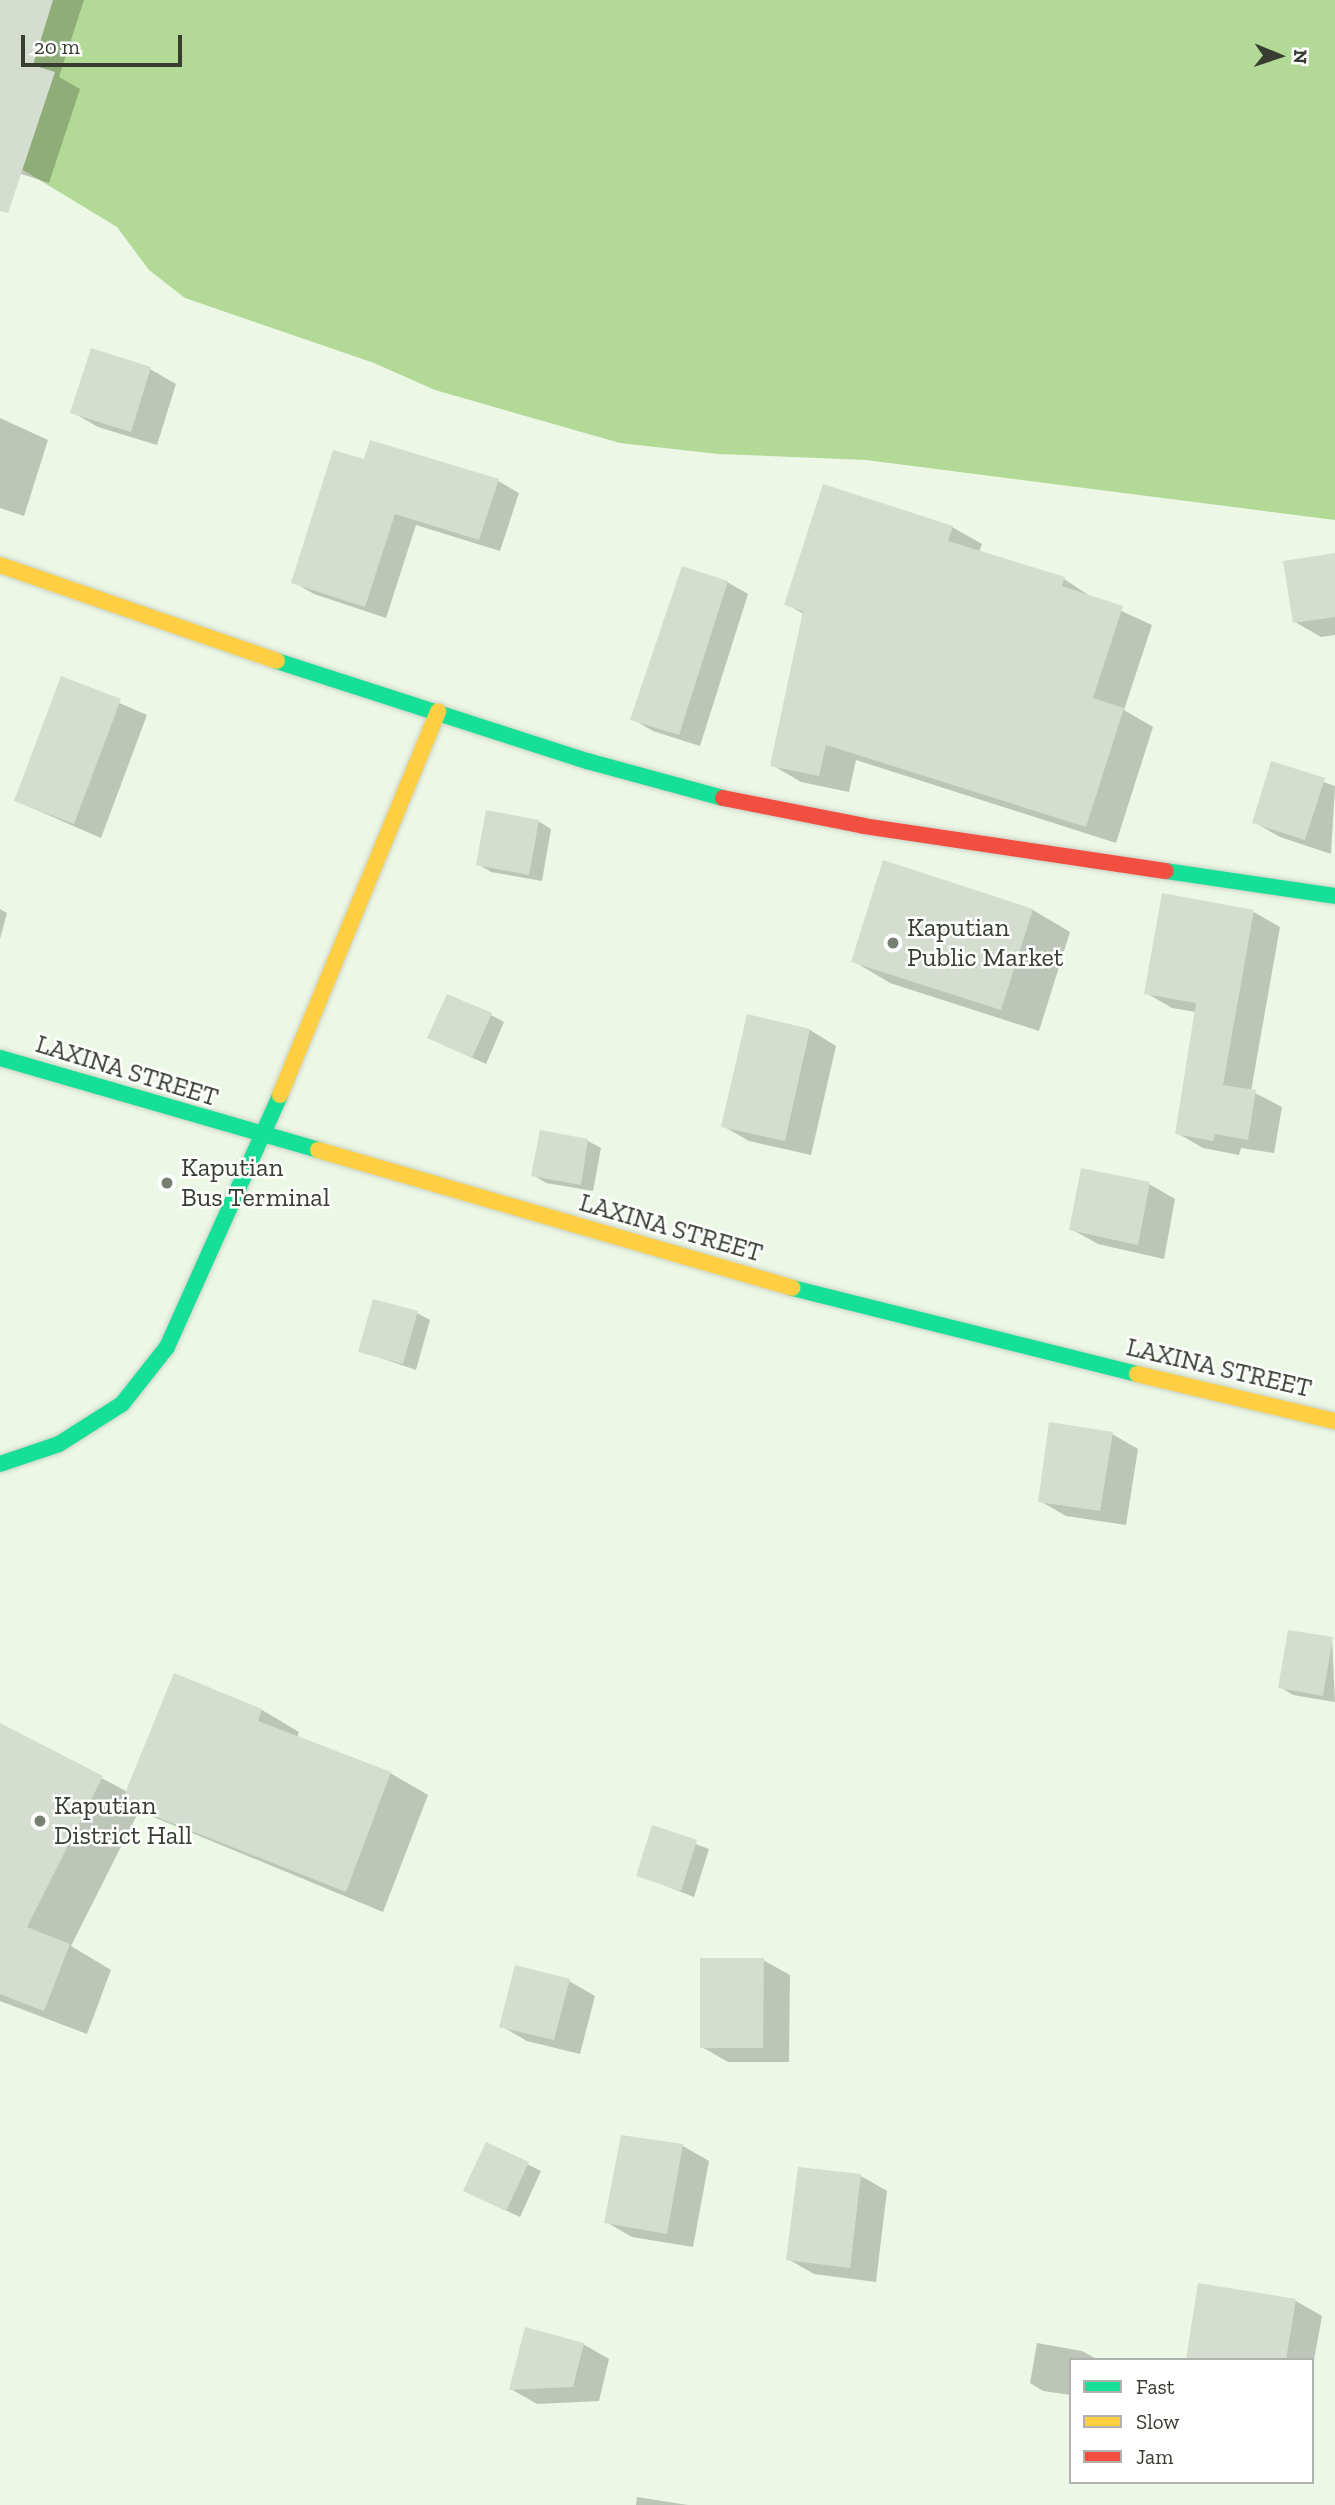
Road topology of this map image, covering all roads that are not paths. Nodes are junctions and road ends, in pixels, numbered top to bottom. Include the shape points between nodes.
1 (0, 565) edge
2 (438, 711) junction
3 (1335, 896) edge
4 (0, 1058) edge
5 (263, 1138) junction
6 (1335, 1421) edge
7 (0, 1464) edge

1 - 2 street
2 - 3 street via 587,761 732,800 864,826
2 - 5 street
4 - 5 street, LAXINA STREET
5 - 6 street, LAXINA STREET via 863,1308
5 - 7 street via 167,1347 122,1404 59,1444

